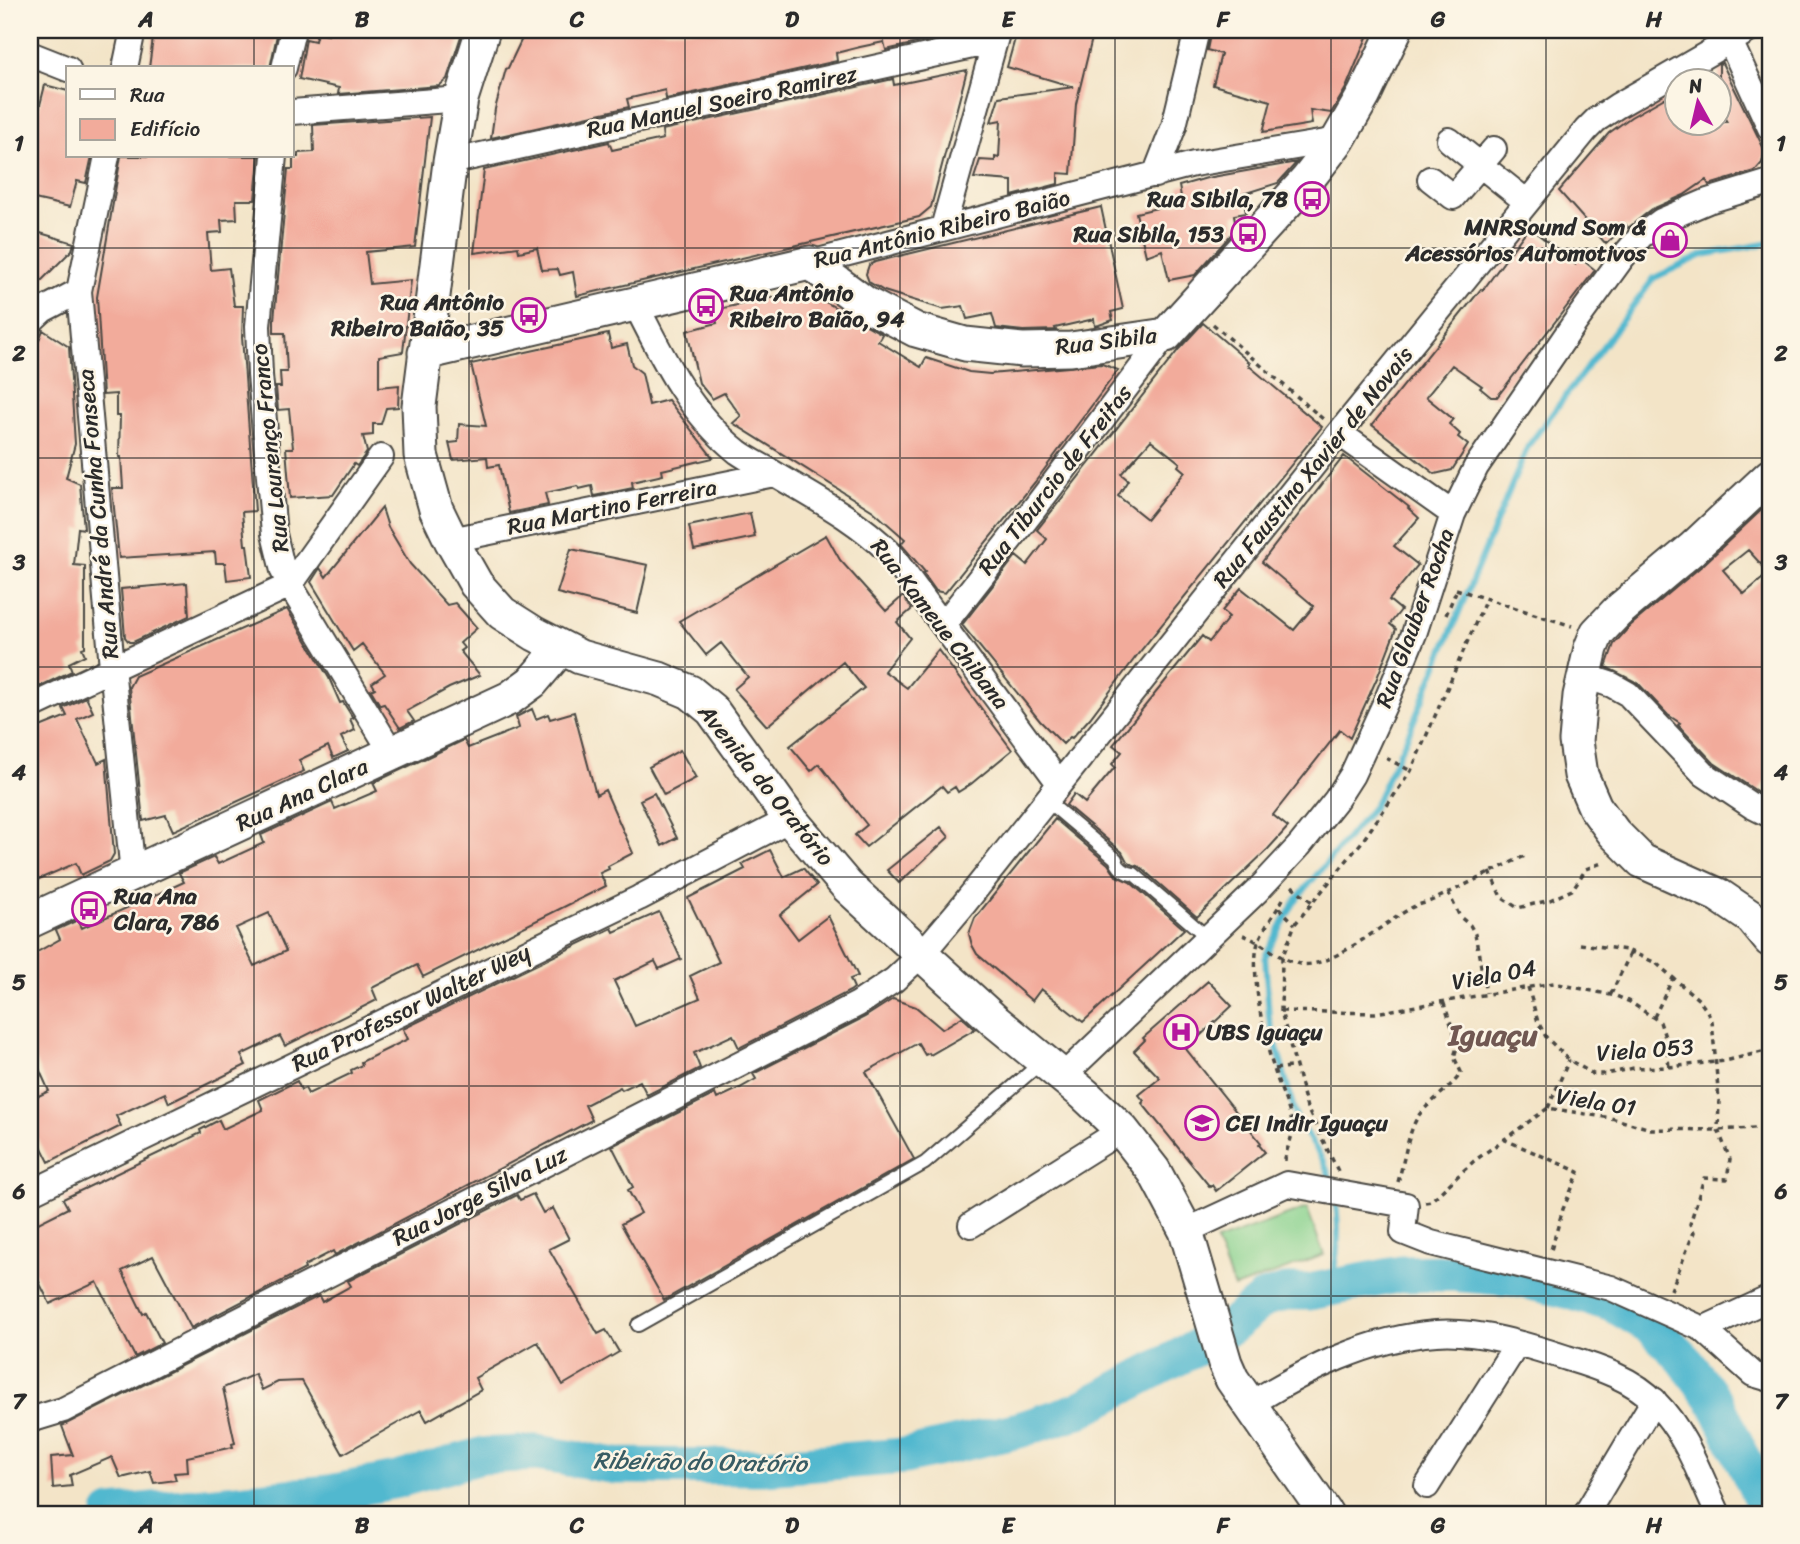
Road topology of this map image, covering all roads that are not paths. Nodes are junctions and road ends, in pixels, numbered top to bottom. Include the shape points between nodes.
1 (133, 30) edge
2 (293, 30) edge
3 (483, 30) edge
4 (1197, 30) edge
5 (1395, 30) edge
6 (996, 35) edge
7 (1740, 35) edge
8 (30, 54) edge
9 (125, 66) edge
10 (284, 66) edge
11 (66, 68) edge
12 (461, 99) junction
13 (294, 112) edge
14 (1770, 128) edge
15 (1338, 140) junction
16 (1449, 140) dead end
17 (1487, 157) junction
18 (107, 158) edge
19 (274, 158) edge
20 (450, 162) junction
21 (1155, 175) junction
22 (1430, 179) dead end
23 (1770, 182) edge
24 (1527, 202) junction
25 (943, 228) junction
26 (810, 262) junction
27 (79, 291) junction
28 (636, 305) junction
29 (30, 322) edge
30 (1166, 335) junction
31 (425, 353) junction
32 (1339, 433) junction
33 (381, 457) dead end
34 (774, 474) junction
35 (1770, 475) edge
36 (1453, 514) junction
37 (451, 540) junction
38 (290, 585) junction
39 (944, 624) junction
40 (560, 649) junction
41 (112, 667) junction
42 (1585, 676) junction
43 (30, 707) edge
44 (392, 753) junction
45 (1053, 792) junction
46 (1770, 815) edge
47 (790, 819) junction
48 (133, 874) junction
49 (30, 921) edge
50 (1207, 937) junction
51 (1770, 940) edge
52 (921, 955) junction
53 (1053, 1069) junction
54 (1122, 1130) junction
55 (30, 1194) edge
56 (971, 1225) dead end
57 (1189, 1239) junction
58 (1770, 1298) edge
59 (638, 1325) dead end
60 (1703, 1329) junction
61 (1517, 1344) junction
62 (1770, 1379) edge
63 (1241, 1392) junction
64 (1654, 1400) junction
65 (30, 1420) edge
66 (1427, 1486) dead end
67 (1326, 1514) edge
68 (1586, 1514) edge
69 (1718, 1514) edge

1 - 9 street
2 - 10 street
3 - 12 street, Avenida do Oratório
4 - 21 street via 1174,126
5 - 15 street, Rua Sibila
6 - 20 street, Rua Manuel Soeiro Ramirez
6 - 25 street
7 - 14 street
7 - 24 street, Rua Faustino Xavier de Novais via 1596,120
8 - 11 street
12 - 13 street
12 - 20 street, Avenida do Oratório
15 - 21 street, Rua Antônio Ribeiro Baião
15 - 30 street, Rua Sibila
16 - 17 street
17 - 22 street via 1453,197
17 - 24 street
18 - 27 street, Rua André da Cunha Fonseca
19 - 38 street, Rua Lourenço Franco via 258,326 274,534
20 - 31 street, Avenida do Oratório
21 - 25 street, Rua Antônio Ribeiro Baião
23 - 36 street, Rua Glauber Rocha via 1687,209 1640,236 1476,467
24 - 32 street, Rua Faustino Xavier de Novais
25 - 26 street, Rua Antônio Ribeiro Baião
26 - 28 street, Rua Antônio Ribeiro Baião
26 - 30 street, Rua Sibila via 866,304 916,330 965,344 1071,349
27 - 29 street
27 - 41 street, Rua André da Cunha Fonseca
28 - 31 street, Rua Antônio Ribeiro Baião
28 - 34 street, Rua Kameue Chibana via 682,391 708,424 739,453
30 - 39 street, Rua Tiburcio de Freitas
31 - 37 street, Avenida do Oratório via 419,406 421,454 436,509
32 - 36 street
32 - 45 street, Rua Faustino Xavier de Novais
33 - 38 street
34 - 37 street, Rua Martino Ferreira
34 - 39 street, Rua Kameue Chibana via 870,533
35 - 42 street via 1617,612 1597,634
36 - 50 street, Rua Glauber Rocha via 1414,634 1352,775 1300,845
37 - 40 street, Avenida do Oratório via 476,584 502,613
38 - 41 street
38 - 44 street, Rua Lourenço Franco
39 - 45 street, Rua Kameue Chibana
40 - 44 street, Rua Ana Clara via 532,682 510,698
40 - 47 street, Avenida do Oratório via 690,692 712,710
41 - 43 street
41 - 48 street, Rua André da Cunha Fonseca
42 - 46 street via 1628,694 1704,774
42 - 51 street via 1576,741 1581,775 1595,807 1642,862 1718,895 1752,918
44 - 48 street, Rua Ana Clara
45 - 50 lane via 1117,864
45 - 52 street, Rua Faustino Xavier de Novais
47 - 52 street, Avenida do Oratório via 847,886
47 - 55 street, Rua Professor Walter Wey via 627,904
48 - 49 street, Rua Ana Clara
50 - 53 street, Rua Glauber Rocha
52 - 53 street, Avenida do Oratório
52 - 65 street, Rua Jorge Silva Luz via 894,980 858,1003 63,1410
53 - 54 street, Avenida do Oratório
53 - 59 lane via 925,1163
54 - 56 street
54 - 57 street, Avenida do Oratório via 1154,1171
57 - 60 street via 1287,1184 1339,1193 1399,1204 1403,1232 1431,1243 1611,1288
57 - 63 street, Avenida do Oratório via 1225,1363
58 - 60 street
60 - 62 street via 1753,1374
61 - 63 street via 1467,1335 1413,1336 1356,1351 1287,1382
61 - 64 street via 1595,1366
61 - 66 street
63 - 67 street, Avenida do Oratório
64 - 68 street
64 - 69 street via 1680,1434

